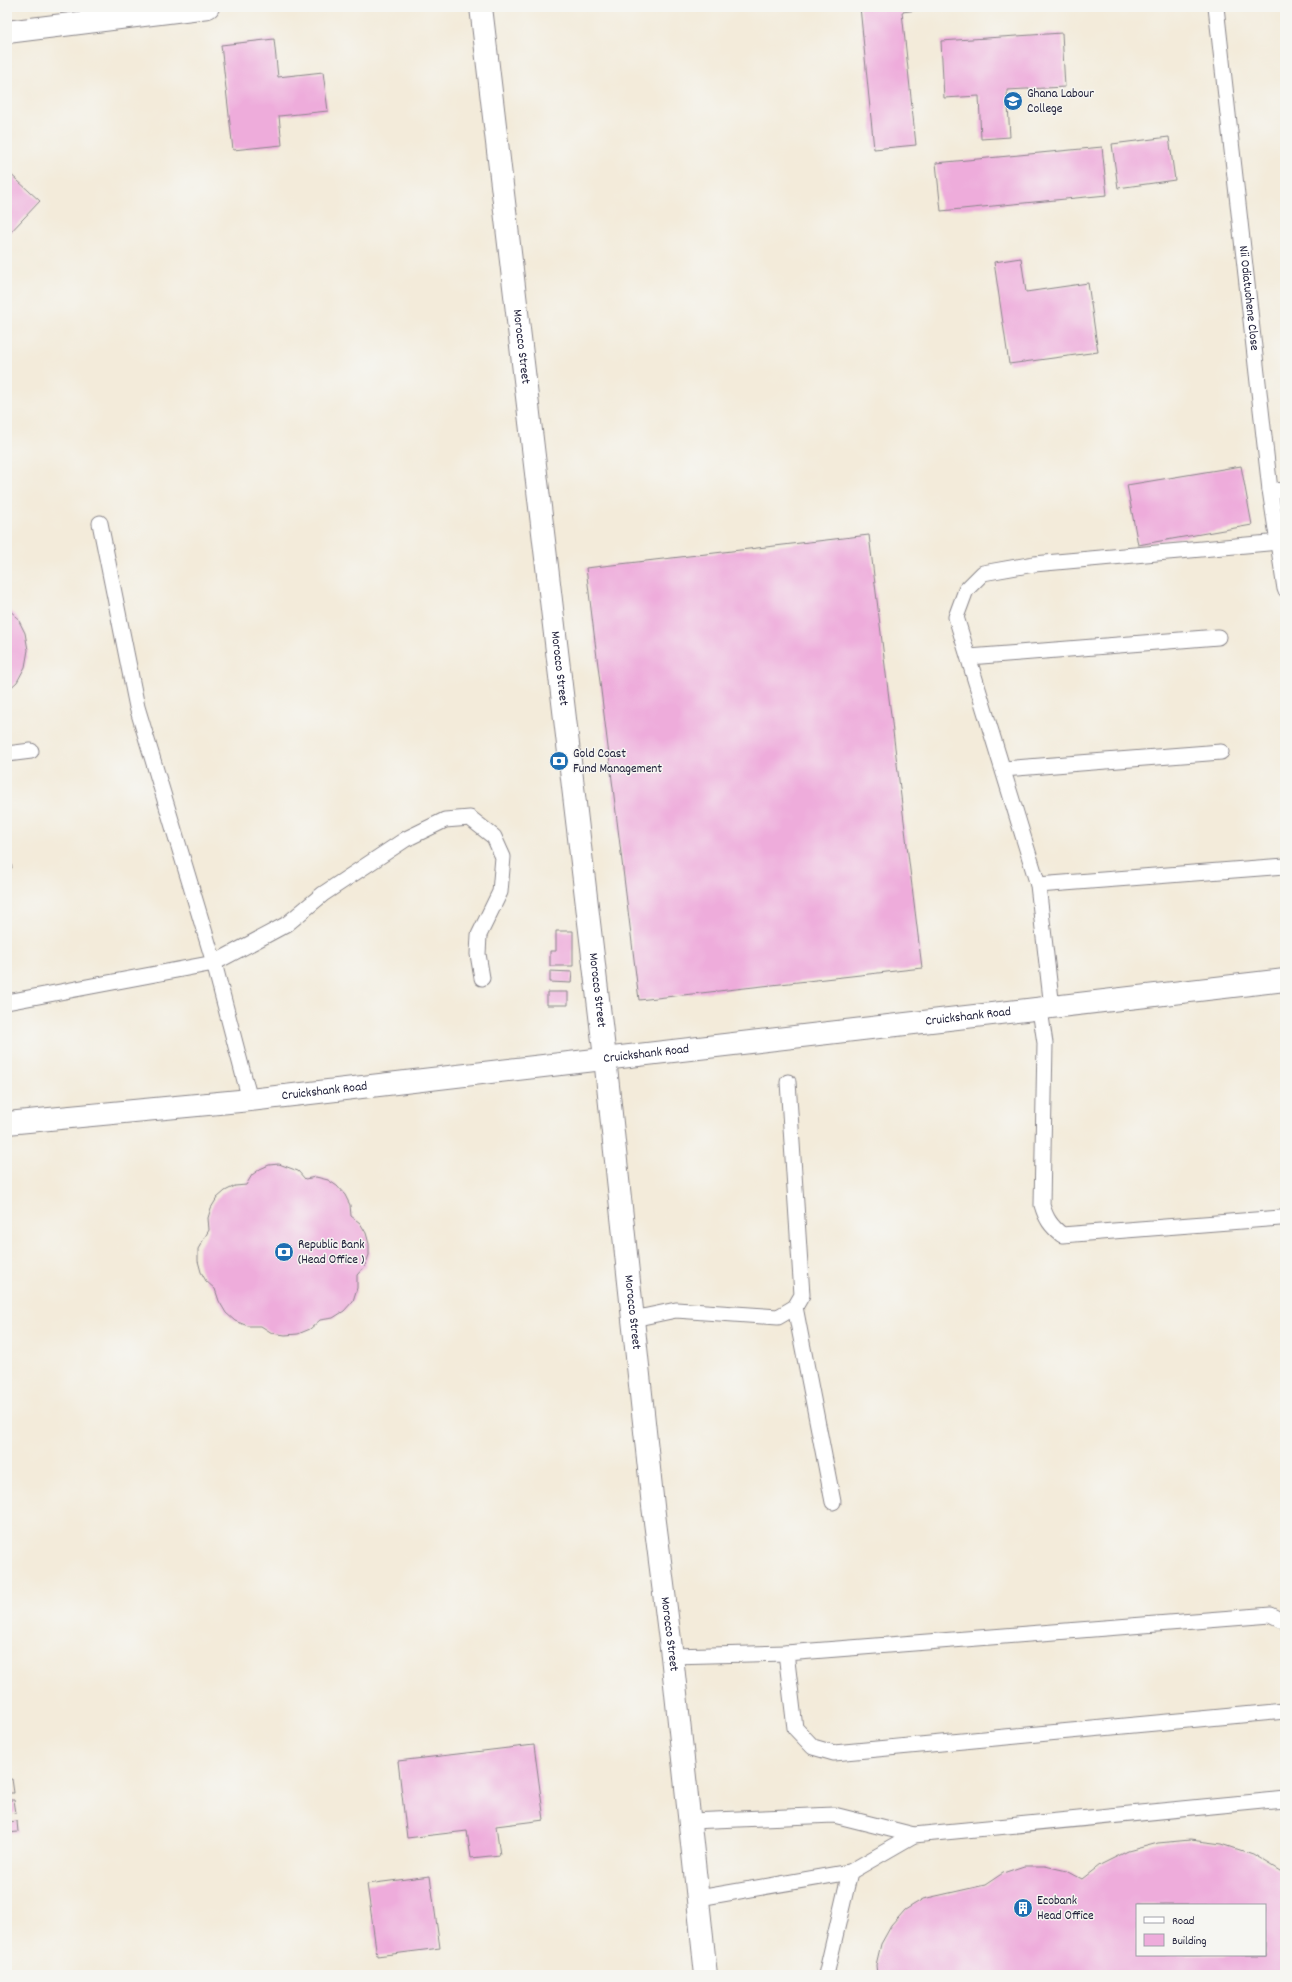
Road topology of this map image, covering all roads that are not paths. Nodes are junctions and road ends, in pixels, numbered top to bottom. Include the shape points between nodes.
1 (208, 7) edge
2 (481, 7) edge
3 (1216, 7) edge
4 (7, 32) edge
5 (1278, 491) edge
6 (100, 523) dead end
7 (1279, 542) junction
8 (1285, 589) edge
9 (1218, 637) dead end
10 (969, 657) junction
11 (31, 751) dead end
12 (1221, 752) dead end
13 (7, 754) edge
14 (1003, 768) junction
15 (1285, 866) edge
16 (1038, 884) junction
17 (214, 963) junction
18 (482, 978) dead end
19 (1285, 980) edge
20 (7, 1002) edge
21 (1046, 1009) junction
22 (605, 1058) junction
23 (788, 1082) dead end
24 (250, 1100) junction
25 (7, 1123) edge
26 (1280, 1218) dead end
27 (796, 1307) junction
28 (633, 1319) junction
29 (833, 1502) dead end
30 (1285, 1622) edge
31 (786, 1653) junction
32 (672, 1656) junction
33 (1285, 1711) edge
34 (1285, 1799) edge
35 (690, 1821) junction
36 (914, 1835) junction
37 (850, 1872) junction
38 (699, 1898) junction
39 (706, 1975) edge
40 (826, 1975) edge

1 - 4 street
2 - 22 street, Morocco Street
3 - 5 lane, Nii Odiatuohene Close
5 - 7 lane, Nii Odiatuohene Close
6 - 17 lane via 136,707
7 - 8 lane, Nii Odiatuohene Close
7 - 10 lane via 1034,564 984,573 966,590 956,617
9 - 10 lane
10 - 14 lane
11 - 13 lane
12 - 14 lane
14 - 16 lane
15 - 16 lane
16 - 21 lane
17 - 18 lane via 287,924 323,894 406,839 445,820 470,818 494,838 503,857 500,892 479,935 478,954
17 - 20 lane
17 - 24 lane
19 - 21 street, Cruickshank Road
21 - 22 street, Cruickshank Road
21 - 26 lane via 1042,1205 1052,1227 1062,1235
22 - 24 street, Cruickshank Road
22 - 28 street, Morocco Street
23 - 27 lane via 802,1295
24 - 25 street, Cruickshank Road
27 - 28 lane via 778,1317 676,1310
27 - 29 lane
28 - 32 street, Morocco Street
30 - 31 lane via 1271,1615
31 - 32 lane
31 - 33 lane via 796,1728 813,1747 834,1752
32 - 35 street, Morocco Street
34 - 36 lane
35 - 36 lane via 834,1815
35 - 38 street, Morocco Street
36 - 37 lane
37 - 38 lane
37 - 40 lane
38 - 39 street, Morocco Street

